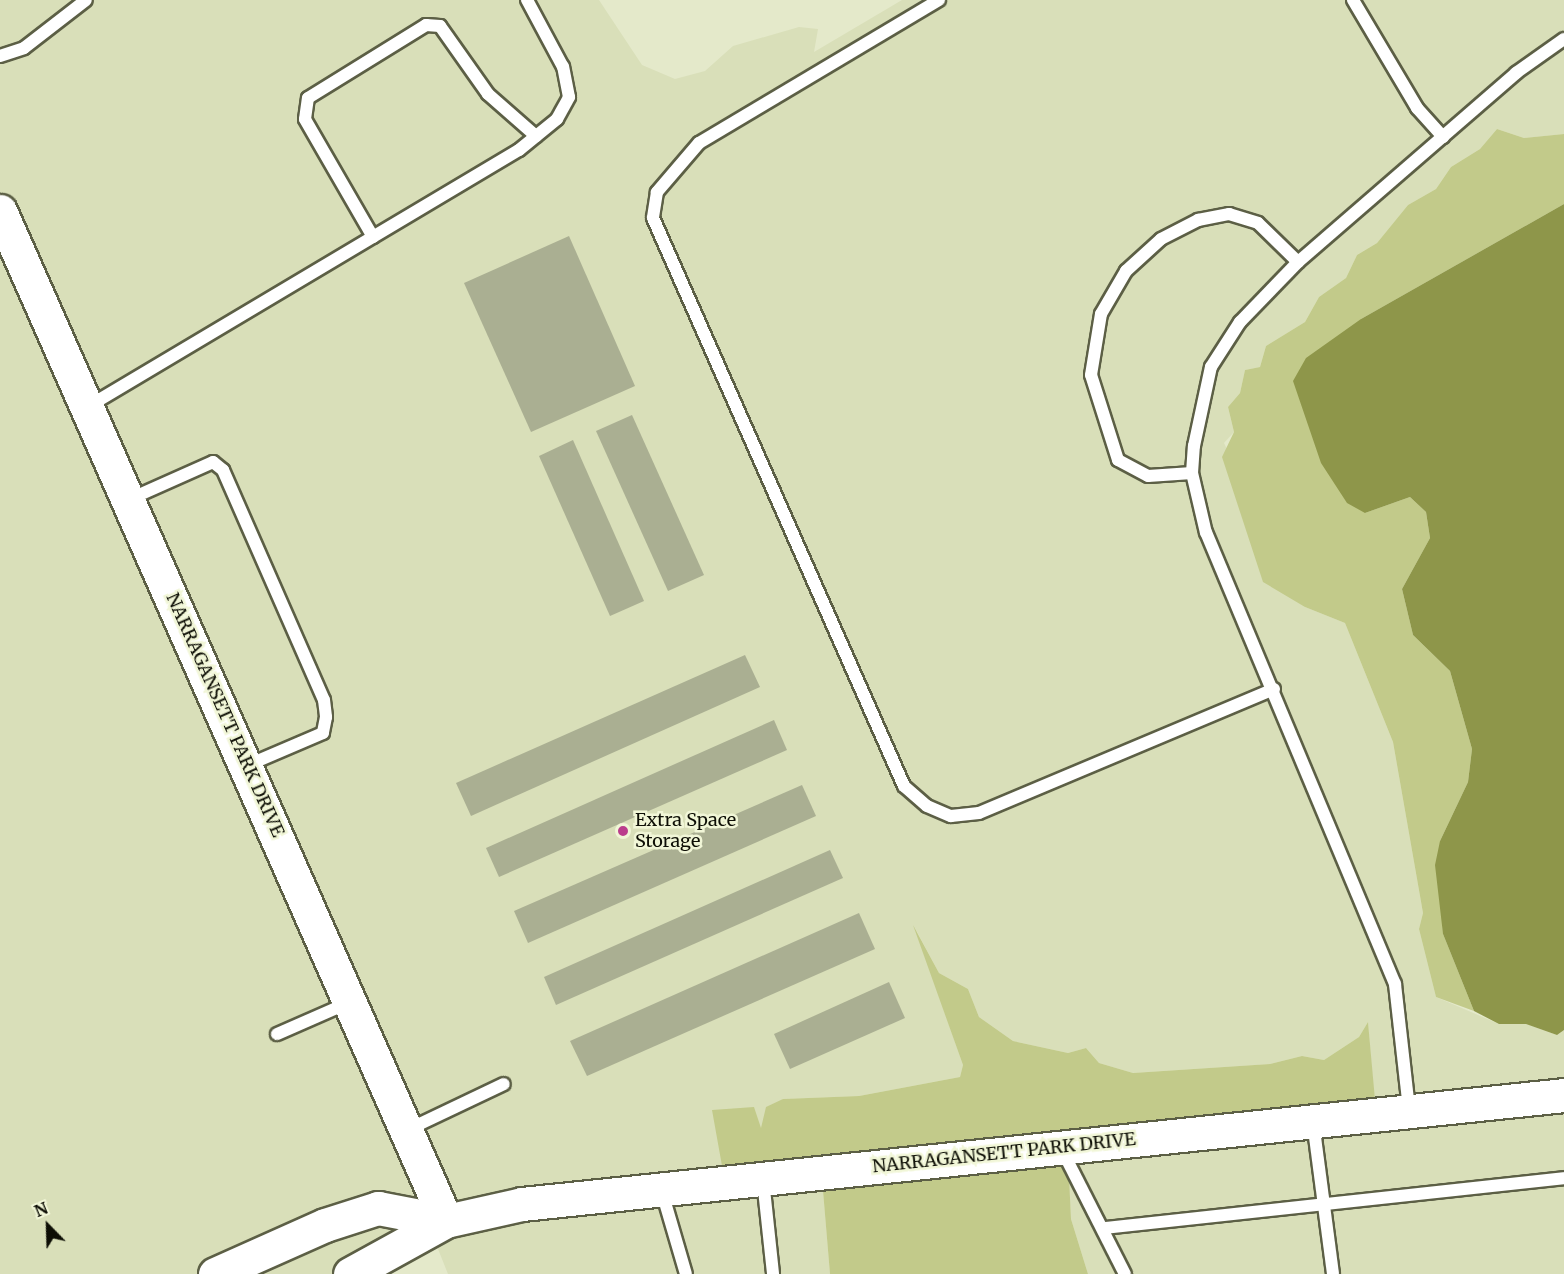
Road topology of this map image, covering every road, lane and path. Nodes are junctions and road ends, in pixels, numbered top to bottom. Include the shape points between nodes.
1 (86, 0) edge
2 (526, 0) edge
3 (939, 0) edge
4 (1353, 0) edge
5 (1564, 39) edge
6 (0, 56) edge
7 (536, 136) junction
8 (1443, 137) junction
9 (0, 211) edge
10 (374, 237) junction
11 (1298, 262) junction
12 (88, 406) junction
13 (1192, 473) junction
14 (130, 499) junction
15 (1274, 689) junction
16 (248, 765) junction
17 (350, 1002) junction
18 (277, 1034) dead end
19 (504, 1084) dead end
20 (1564, 1095) edge
21 (1409, 1110) junction
22 (1313, 1120) junction
23 (406, 1131) junction
24 (1060, 1147) junction
25 (763, 1178) junction
26 (1564, 1178) edge
27 (661, 1191) junction
28 (1324, 1206) junction
29 (446, 1221) junction
30 (1105, 1228) junction
31 (367, 1270) edge
32 (215, 1274) edge
33 (686, 1274) edge
34 (773, 1274) edge
35 (1125, 1274) edge
36 (1333, 1274) edge

1 - 6 lane via 24,48
2 - 7 lane via 563,67 569,97 557,119
3 - 15 lane via 699,143 657,192 652,218 904,786 927,806 951,816 979,813
4 - 8 lane via 1417,108
5 - 8 lane
7 - 10 lane
7 - 10 lane via 489,94 440,26 426,25 308,98 305,119
8 - 11 lane
9 - 12 street, NARRAGANSETT PARK DRIVE
10 - 12 lane
11 - 13 lane via 1240,322 1211,367
11 - 13 lane via 1258,222 1229,214 1198,219 1161,239 1126,271 1101,314 1091,375 1118,460 1148,476
12 - 14 street, NARRAGANSETT PARK DRIVE
13 - 15 lane via 1206,533
14 - 16 street, NARRAGANSETT PARK DRIVE
14 - 16 lane via 213,462 223,470 324,700 326,717 323,733
15 - 21 lane via 1395,984
16 - 17 street, NARRAGANSETT PARK DRIVE
17 - 18 lane
17 - 23 street, NARRAGANSETT PARK DRIVE
19 - 23 lane
20 - 21 street, NARRAGANSETT PARK DRIVE
21 - 22 street, NARRAGANSETT PARK DRIVE
22 - 24 street, NARRAGANSETT PARK DRIVE
22 - 28 lane
23 - 29 street, NARRAGANSETT PARK DRIVE
24 - 25 street, NARRAGANSETT PARK DRIVE
24 - 30 lane
25 - 27 street, NARRAGANSETT PARK DRIVE
25 - 34 lane
26 - 28 lane
27 - 29 street, NARRAGANSETT PARK DRIVE via 522,1204
27 - 33 lane
28 - 30 lane
28 - 36 lane
29 - 31 street, NARRAGANSETT PARK DRIVE
29 - 32 street, NARRAGANSETT PARK DRIVE via 378,1208 325,1225
30 - 35 lane

